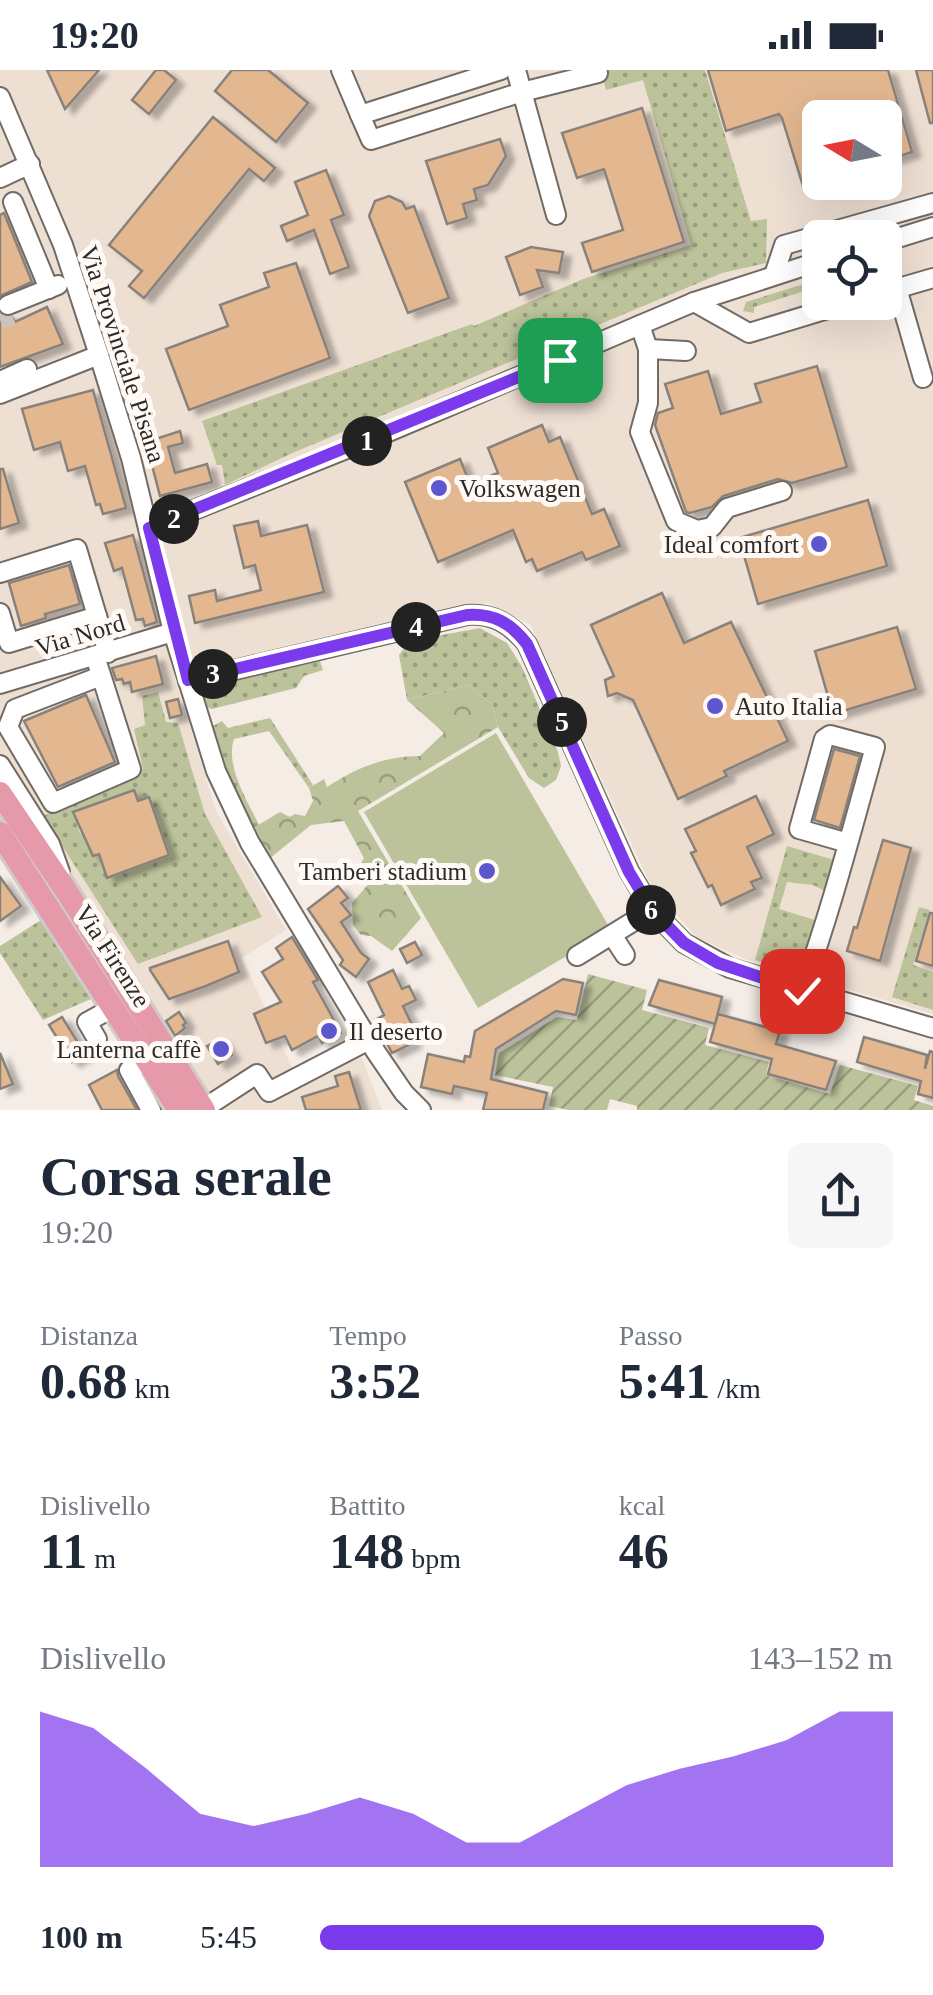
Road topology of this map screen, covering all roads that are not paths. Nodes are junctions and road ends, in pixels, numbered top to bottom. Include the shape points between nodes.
1 (341, 70) edge
2 (501, 70) edge
3 (516, 70) edge
4 (598, 72) dead end
5 (522, 92) junction
6 (0, 98) edge
7 (360, 115) junction
8 (30, 164) junction
9 (0, 178) edge
10 (40, 190) junction
11 (933, 203) edge
12 (7, 205) edge
13 (556, 214) dead end
14 (933, 228) edge
15 (902, 237) edge
16 (802, 266) edge
17 (774, 275) junction
18 (933, 278) edge
19 (76, 284) junction
20 (902, 287) edge
21 (49, 288) junction
22 (694, 302) junction
23 (802, 317) edge
24 (902, 320) edge
25 (640, 325) junction
26 (648, 349) junction
27 (686, 351) dead end
28 (100, 355) junction
29 (27, 369) dead end
30 (923, 378) dead end
31 (0, 381) edge
32 (0, 394) edge
33 (782, 491) dead end
34 (149, 528) junction
35 (0, 572) edge
36 (0, 613) edge
37 (97, 616) junction
38 (173, 632) junction
39 (101, 664) junction
40 (188, 680) junction
41 (5, 684) edge
42 (0, 765) edge
43 (0, 794) edge
44 (1, 838) edge
45 (848, 843) junction
46 (67, 892) junction
47 (652, 910) junction
48 (612, 934) junction
49 (625, 955) dead end
50 (577, 956) dead end
51 (802, 991) junction
52 (114, 1007) junction
53 (933, 1028) edge
54 (97, 1039) dead end
55 (369, 1040) junction
56 (147, 1060) junction
57 (204, 1109) edge
58 (152, 1110) edge
59 (178, 1110) edge
60 (421, 1110) edge

1 - 7 street
2 - 7 street
3 - 5 street
4 - 5 street
5 - 7 street via 371,140
5 - 13 street
6 - 8 street, Via Provinciale Pisana
8 - 9 street
8 - 10 street, Via Provinciale Pisana
10 - 12 street
10 - 19 street, Via Provinciale Pisana
11 - 17 street via 784,246
12 - 21 street
14 - 15 street
16 - 17 street
17 - 22 street
18 - 20 street
19 - 21 street
19 - 21 street via 10,310
19 - 28 street, Via Provinciale Pisana
22 - 23 street via 749,333
22 - 25 street
24 - 30 street
25 - 26 street
25 - 34 street
26 - 27 street
26 - 33 street via 648,403 640,432 676,521 697,530 712,527 727,508
28 - 32 street
28 - 34 street, Via Provinciale Pisana
29 - 31 street
34 - 38 street, Via Provinciale Pisana
35 - 37 street via 77,549
36 - 37 street via 9,642
37 - 39 street
38 - 39 street, Via Nord
38 - 40 street, Via Provinciale Pisana
39 - 39 street via 131,769 53,804 8,727 10,717 15,708
39 - 41 street, Via Nord
40 - 47 street via 467,615 497,618 527,644
40 - 55 street, Via Provinciale Pisana via 216,772 250,843
42 - 46 street, Via Firenze via 50,844
43 - 46 main road, Via Firenze
44 - 52 main road, Via Firenze
45 - 45 street via 875,747 830,735 799,829
45 - 51 street
46 - 57 main road, Via Firenze
47 - 48 street
47 - 51 street via 684,943 718,963
48 - 49 street
48 - 50 street
51 - 53 street
52 - 54 street via 88,1022
52 - 56 main road, Via Firenze
55 - 57 street via 269,1092 257,1074
55 - 60 street, Via Provinciale Pisana
56 - 58 street via 129,1070
56 - 59 main road, Via Firenze

